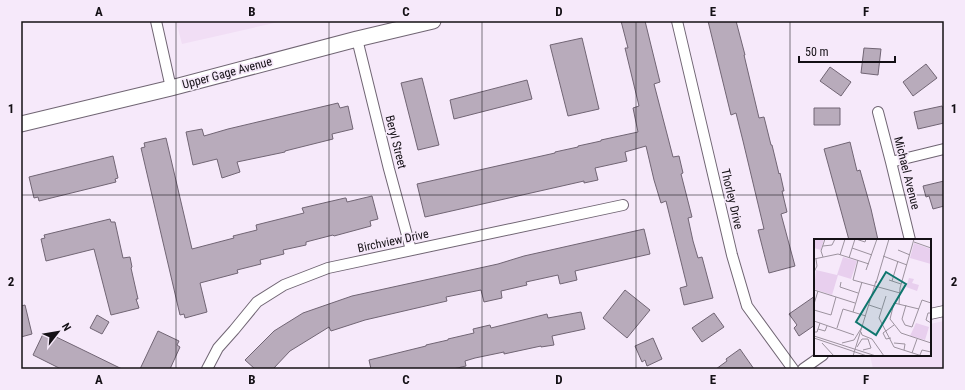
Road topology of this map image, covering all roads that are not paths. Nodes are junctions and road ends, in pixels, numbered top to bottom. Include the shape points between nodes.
1 (156, 21) edge
2 (433, 21) edge
3 (677, 21) edge
4 (357, 39) junction
5 (171, 88) junction
6 (878, 112) dead end
7 (21, 124) edge
8 (944, 149) edge
9 (892, 162) junction
10 (623, 205) dead end
11 (910, 239) edge
12 (411, 250) junction
13 (944, 311) edge
14 (931, 314) edge
15 (822, 356) edge
16 (207, 369) edge
17 (792, 369) edge
18 (803, 369) edge

1 - 5 street
2 - 4 main road, Upper Gage Avenue
3 - 17 street, Thorley Drive via 732,255 747,306
4 - 5 main road, Upper Gage Avenue
4 - 12 street, Beryl Street
5 - 7 main road, Upper Gage Avenue
6 - 9 street, Michael Avenue
8 - 9 street
9 - 11 street, Michael Avenue
10 - 12 street, Birchview Drive
12 - 16 street, Birchview Drive via 328,268 284,285 257,302 218,348
13 - 14 street
15 - 18 street

